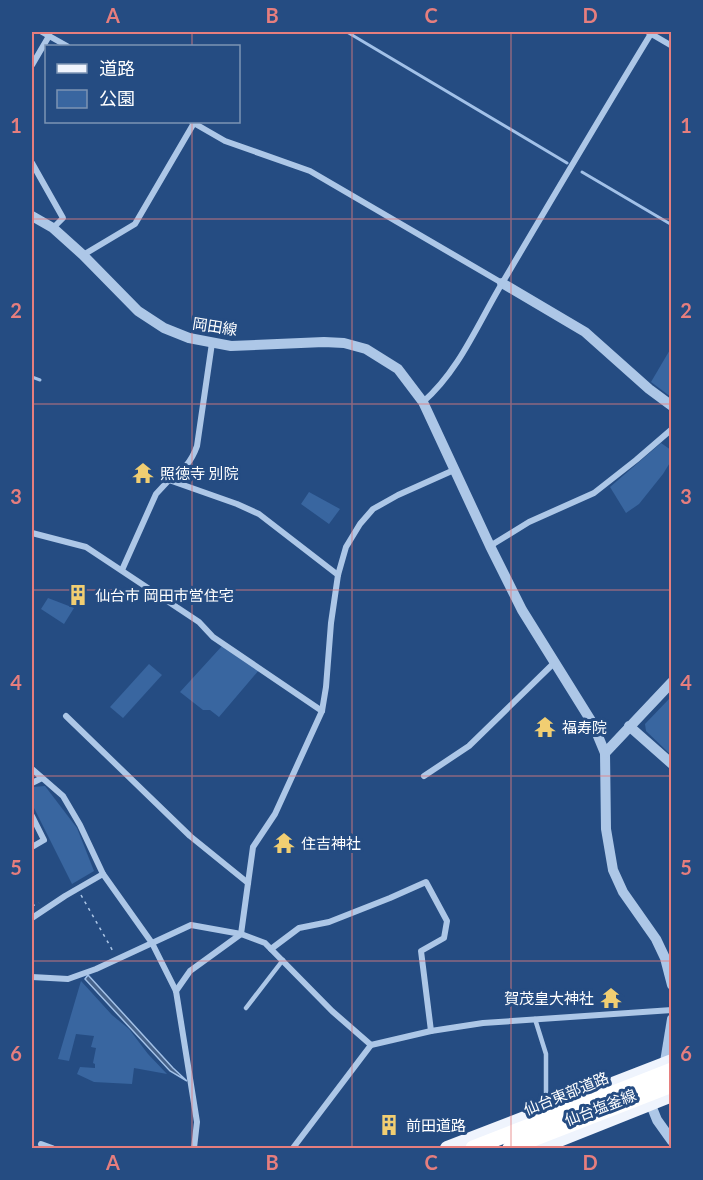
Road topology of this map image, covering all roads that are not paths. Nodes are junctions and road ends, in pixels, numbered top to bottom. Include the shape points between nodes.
1 (42, 32) edge
2 (650, 32) edge
3 (49, 36) junction
4 (65, 45) edge
5 (672, 46) edge
6 (32, 65) edge
7 (192, 123) edge
8 (195, 123) edge
9 (32, 163) edge
10 (32, 216) edge
11 (53, 228) junction
12 (83, 255) junction
13 (502, 283) junction
14 (212, 343) junction
15 (421, 398) junction
16 (672, 406) edge
17 (672, 429) edge
18 (454, 470) junction
19 (169, 480) junction
20 (32, 533) edge
21 (490, 546) junction
22 (122, 570) junction
23 (338, 576) junction
24 (555, 662) junction
25 (672, 682) edge
26 (322, 711) junction
27 (66, 716) dead end
28 (629, 726) junction
29 (605, 753) junction
30 (672, 764) edge
31 (32, 769) edge
32 (424, 776) dead end
33 (42, 778) junction
34 (32, 783) edge
35 (32, 816) edge
36 (32, 847) edge
37 (103, 874) junction
38 (248, 883) junction
39 (32, 918) edge
40 (241, 934) junction
41 (152, 943) junction
42 (271, 948) junction
43 (283, 960) junction
44 (32, 976) edge
45 (672, 985) edge
46 (176, 991) junction
47 (246, 1008) dead end
48 (672, 1010) edge
49 (535, 1019) junction
50 (672, 1019) edge
51 (431, 1031) junction
52 (371, 1045) junction
53 (670, 1065) edge
54 (672, 1077) edge
55 (672, 1085) edge
56 (672, 1095) edge
57 (651, 1105) junction
58 (546, 1110) junction
59 (672, 1141) edge
60 (41, 1144) dead end
61 (52, 1149) edge
62 (194, 1149) edge
63 (293, 1149) edge
64 (447, 1149) edge
65 (473, 1149) edge
66 (510, 1149) edge
67 (539, 1149) edge

1 - 3 street
2 - 5 street
2 - 13 street
3 - 4 street
3 - 6 street
7 - 12 street via 135,224
8 - 13 street via 225,141 310,171
9 - 11 street via 63,218
10 - 11 street, 岡田線
11 - 12 street, 岡田線
12 - 14 street, 岡田線 via 138,311 164,328
13 - 15 street via 456,363 431,395
13 - 16 street via 585,332
14 - 15 street, 岡田線 via 344,343 384,358
14 - 19 street via 198,446 185,469
15 - 18 street, 岡田線
17 - 21 street via 594,493 529,522
18 - 21 street, 岡田線
18 - 23 street via 373,509 346,547
19 - 22 street via 156,494
19 - 23 street via 259,514
20 - 22 street via 87,547
21 - 24 street, 岡田線 via 522,610
22 - 26 street
23 - 26 street
24 - 29 street, 岡田線 via 593,724
24 - 32 street via 469,746
25 - 28 street
26 - 38 street via 275,814 253,847
27 - 38 street via 190,836
28 - 29 street
28 - 30 street
29 - 45 street via 606,829 613,870 656,939
31 - 33 street
33 - 34 street
33 - 37 street via 63,796
35 - 36 street via 44,840
37 - 39 street
37 - 41 street
38 - 40 street
40 - 41 street via 191,925
40 - 42 street
40 - 46 street via 190,971
41 - 44 street via 68,979
41 - 46 street
42 - 43 street
42 - 51 street via 299,928 329,922 426,882 447,921 444,938 422,951
43 - 47 lane
43 - 52 street
46 - 62 street via 197,1122
48 - 49 street
49 - 51 street
49 - 58 lane via 546,1054
50 - 53 street
51 - 52 street
52 - 63 street
53 - 54 street
53 - 57 street
53 - 58 main road, 仙台塩釜線
53 - 65 highway, 仙台東部道路, bridge
55 - 66 highway, 仙台東部道路, bridge
56 - 57 main road, 仙台塩釜線
57 - 59 street
57 - 67 main road, 仙台塩釜線
58 - 64 main road, 仙台塩釜線
60 - 61 street

